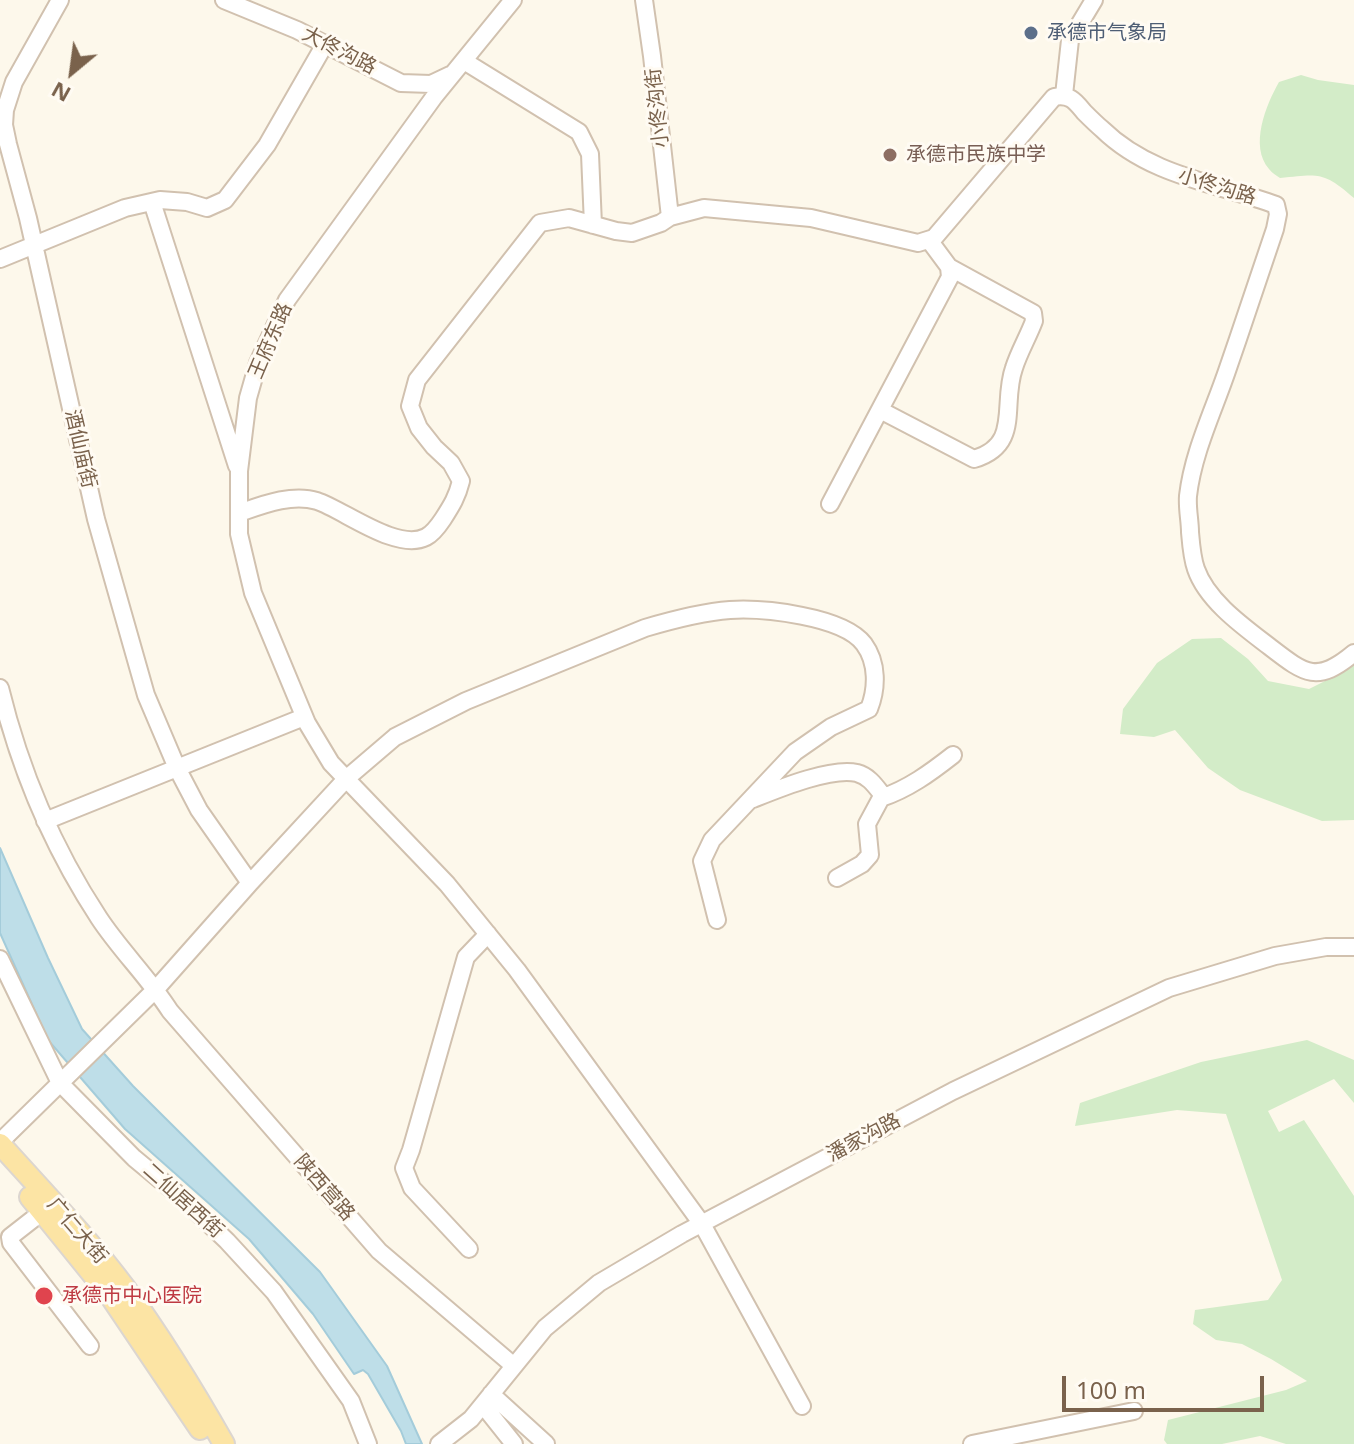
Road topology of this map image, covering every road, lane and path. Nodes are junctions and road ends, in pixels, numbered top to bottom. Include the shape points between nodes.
1 (60, 0) edge
2 (224, 0) edge
3 (513, 0) edge
4 (644, 0) edge
5 (1094, 0) edge
6 (325, 44) junction
7 (459, 67) junction
8 (5, 93) edge
9 (1064, 95) junction
10 (152, 202) junction
11 (670, 217) junction
12 (593, 225) junction
13 (929, 240) junction
14 (34, 245) junction
15 (0, 259) edge
16 (949, 267) junction
17 (880, 410) junction
18 (239, 471) junction
19 (830, 504) dead end
20 (239, 513) junction
21 (1354, 653) edge
22 (0, 688) edge
23 (304, 717) junction
24 (953, 755) dead end
25 (177, 768) junction
26 (347, 778) junction
27 (881, 798) junction
28 (747, 801) junction
29 (45, 821) junction
30 (837, 878) dead end
31 (250, 883) junction
32 (717, 920) dead end
33 (488, 934) junction
34 (1354, 947) edge
35 (0, 959) edge
36 (156, 989) junction
37 (65, 1078) junction
38 (0, 1143) edge
39 (0, 1164) edge
40 (42, 1212) junction
41 (702, 1224) junction
42 (469, 1249) dead end
43 (90, 1346) dead end
44 (514, 1366) junction
45 (487, 1400) junction
46 (802, 1406) dead end
47 (1134, 1411) dead end
48 (440, 1443) edge
49 (209, 1444) edge
50 (224, 1444) edge
51 (368, 1444) edge
52 (514, 1444) edge
53 (546, 1444) edge
54 (972, 1444) edge

1 - 8 street, 酒仙庙街
2 - 6 street, 大佟沟路
3 - 7 street, 王府东路
4 - 11 street, 小佟沟街
5 - 9 street via 1070,40
6 - 7 street, 大佟沟路 via 401,83 431,84
6 - 10 street via 267,145 225,200 207,208
7 - 12 street via 579,132 590,154
7 - 18 street, 王府东路 via 287,300 248,398
8 - 14 street, 酒仙庙街 via 4,125
9 - 13 street via 1054,97
9 - 21 street, 小佟沟路 via 1113,140 1162,169 1276,205 1275,229 1199,448 1188,497 1191,543 1196,570 1209,591 1232,618 1284,658 1316,674
10 - 14 street
10 - 18 street
11 - 12 street via 632,233
11 - 13 street via 704,208 753,212 811,218 918,243
12 - 20 street via 569,218 540,223 417,380 410,406 419,428 461,481 457,498 425,538 393,537 315,500 280,500
13 - 16 street
14 - 15 street
14 - 25 street, 酒仙庙街 via 96,519 146,695
16 - 17 street via 950,277
16 - 17 street via 1033,313 1013,369 999,446 974,459
17 - 19 street
18 - 20 street, 王府东路
20 - 23 street, 王府东路 via 253,593
22 - 29 street, 陕西营路
23 - 25 street
23 - 26 street, 王府东路 via 331,763
24 - 27 street via 924,778
25 - 29 street
25 - 31 street, 酒仙庙街
26 - 28 street via 395,737 452,708 672,620 760,610 847,630 864,644 875,666 869,709 795,752
26 - 31 street
26 - 33 street, 王府东路
27 - 28 street via 871,780 844,772
27 - 30 street via 867,824 870,855
28 - 32 street via 712,840 702,861
29 - 36 street, 陕西营路 via 100,921
31 - 36 street
33 - 41 street, 王府东路
33 - 42 street via 466,957 404,1168 412,1188
34 - 41 street, 潘家沟路 via 1275,956 1169,988 953,1091
35 - 37 street, 二仙居西街
36 - 37 street
36 - 44 street, 陕西营路 via 379,1251
37 - 38 street
37 - 51 street, 二仙居西街 via 134,1158 227,1241 274,1292 351,1401
38 - 50 main road, 广仁大街 via 125,1289
39 - 40 main road, 广仁大街
40 - 43 street via 10,1237 11,1243
40 - 49 main road, 广仁大街 via 111,1297
41 - 44 street, 潘家沟路 via 599,1283 545,1328
41 - 46 street, 王府东路
44 - 45 street, 潘家沟路
45 - 48 street, 潘家沟路
45 - 52 street
45 - 53 street
47 - 54 street

